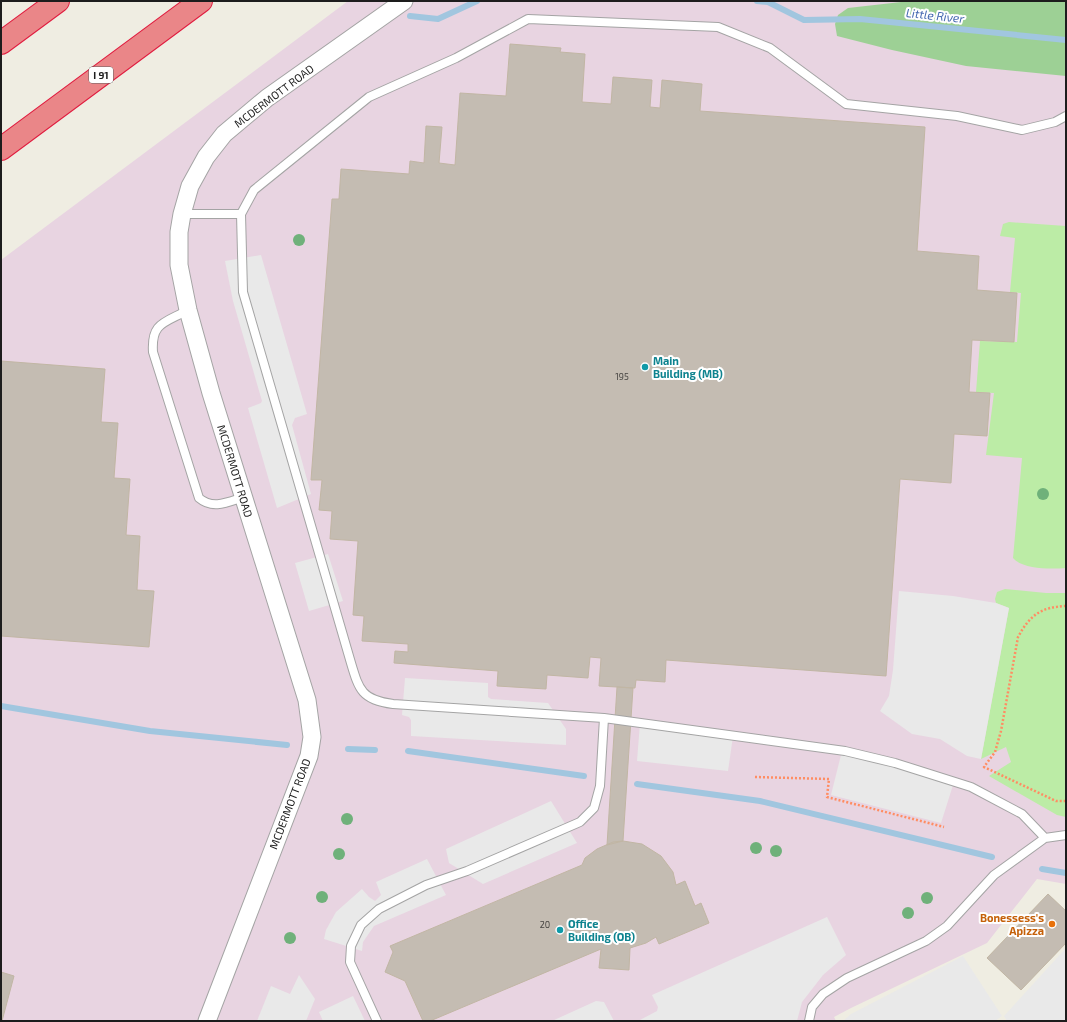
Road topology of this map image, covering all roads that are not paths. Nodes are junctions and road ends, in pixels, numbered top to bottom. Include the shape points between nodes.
1 (58, 1) edge
2 (201, 1) edge
3 (404, 1) edge
4 (1, 43) edge
5 (1066, 116) edge
6 (1, 149) edge
7 (182, 214) junction
8 (241, 214) junction
9 (188, 310) junction
10 (244, 497) junction
11 (604, 718) junction
12 (1066, 835) edge
13 (1045, 838) junction
14 (207, 1021) edge
15 (377, 1021) edge
16 (809, 1021) edge

1 - 4 highway
2 - 6 highway, I 91
3 - 7 street, MCDERMOTT ROAD via 267,98 224,134 206,157 190,186
5 - 8 lane via 1055,122 1022,130 957,116 846,104 770,48 718,27 528,19 456,58 369,97 254,190
7 - 8 lane
7 - 9 street, MCDERMOTT ROAD via 178,251 181,282
8 - 11 lane via 243,292 358,686 371,700 390,704
9 - 10 street, MCDERMOTT ROAD
9 - 10 lane via 157,328 152,337 153,352 199,498 205,503 215,505
10 - 14 street, MCDERMOTT ROAD via 307,700 312,737 309,756
11 - 13 lane via 840,750 895,764 971,787 993,797 1022,814
11 - 15 lane via 600,786 594,808 580,822 467,871 426,885 379,910 361,925 351,946 350,962
12 - 13 lane
13 - 16 lane via 994,875 947,926 926,941 847,978 823,994 812,1006

